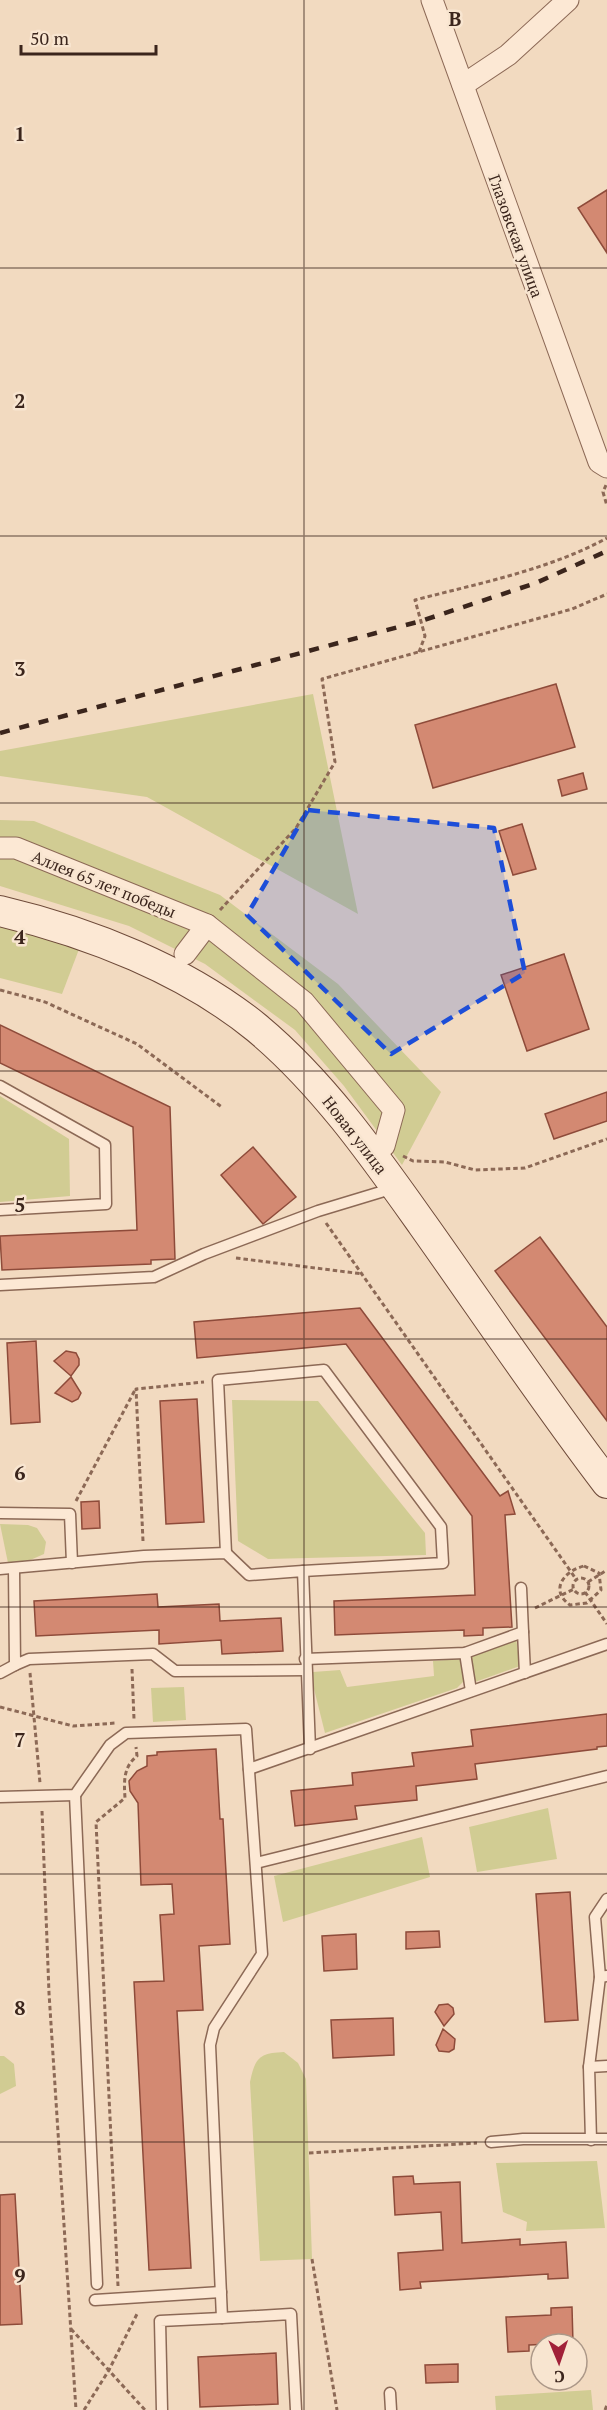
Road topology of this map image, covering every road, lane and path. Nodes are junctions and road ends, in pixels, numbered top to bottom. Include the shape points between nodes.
1 (432, 0) edge
2 (568, 0) edge
3 (463, 86) junction
4 (607, 467) edge
5 (607, 484) edge
6 (607, 506) edge
7 (607, 538) edge
8 (607, 594) edge
9 (420, 652) junction
10 (0, 848) edge
11 (0, 911) edge
12 (207, 925) junction
13 (185, 954) dead end
14 (0, 990) edge
15 (0, 1086) edge
16 (224, 1108) dead end
17 (607, 1139) edge
18 (384, 1146) joint
19 (396, 1188) junction
20 (0, 1210) edge
21 (318, 1212) junction
22 (204, 1254) junction
23 (363, 1274) junction
24 (0, 1285) edge
25 (218, 1380) junction
26 (136, 1389) junction
27 (607, 1483) edge
28 (0, 1513) edge
29 (70, 1514) junction
30 (226, 1553) junction
31 (144, 1556) junction
32 (72, 1563) junction
33 (0, 1569) edge
34 (14, 1569) junction
35 (607, 1570) edge
36 (303, 1571) junction
37 (571, 1571) junction
38 (600, 1575) junction
39 (576, 1579) junction
40 (588, 1582) junction
41 (521, 1588) dead end
42 (574, 1589) junction
43 (585, 1592) junction
44 (561, 1595) junction
45 (591, 1601) junction
46 (522, 1614) junction
47 (607, 1624) edge
48 (523, 1632) junction
49 (607, 1644) edge
50 (465, 1653) junction
51 (131, 1655) junction
52 (29, 1659) junction
53 (306, 1664) junction
54 (15, 1665) junction
55 (0, 1673) edge
56 (525, 1673) junction
57 (471, 1691) junction
58 (0, 1707) edge
59 (34, 1714) junction
60 (135, 1732) junction
61 (310, 1749) junction
62 (249, 1768) junction
63 (607, 1776) edge
64 (41, 1795) junction
65 (75, 1795) junction
66 (0, 1797) edge
67 (256, 1863) junction
68 (607, 1899) edge
69 (604, 1977) edge
70 (607, 2066) edge
71 (589, 2067) junction
72 (607, 2139) edge
73 (591, 2140) junction
74 (491, 2142) joint
75 (309, 2153) dead end
76 (312, 2259) dead end
77 (97, 2284) dead end
78 (220, 2292) junction
79 (145, 2297) junction
80 (119, 2299) junction
81 (95, 2300) dead end
82 (222, 2318) junction
83 (70, 2328) junction
84 (109, 2370) junction
85 (390, 2393) dead end
86 (607, 2405) edge
87 (76, 2410) edge
88 (84, 2410) edge
89 (145, 2410) edge
90 (162, 2410) edge
91 (296, 2410) edge
92 (337, 2410) edge
93 (391, 2410) edge
94 (604, 2410) edge

1 - 3 street, Глазовская улица
2 - 3 street via 508,55
3 - 4 street, Глазовская улица via 599,462
5 - 6 path via 603,492
7 - 9 path via 535,569 416,600 425,636
8 - 9 path via 572,609
9 - 12 path via 322,679 335,762 296,828
10 - 12 street, Аллея 65 лет победы via 16,848
11 - 19 street, Новая улица via 94,938 138,957 229,1008 310,1078
12 - 13 street
12 - 18 street, Аллея 65 лет победы via 304,1002 394,1110
14 - 16 path via 45,1002 137,1044
15 - 20 lane via 105,1145 106,1204
17 - 18 path via 525,1168 475,1170 445,1162 413,1161
19 - 21 lane
19 - 27 street, Новая улица
21 - 22 lane
21 - 23 path
22 - 23 path
22 - 24 lane via 154,1277
23 - 37 path
25 - 26 path
25 - 30 lane
25 - 36 lane via 324,1370 441,1527 443,1563
26 - 29 path
26 - 31 path
28 - 29 lane
29 - 32 lane
30 - 31 lane
30 - 36 lane via 249,1575
31 - 32 lane
32 - 34 lane
33 - 34 lane
34 - 54 lane
35 - 38 path
36 - 53 lane
37 - 38 path via 584,1566
37 - 39 path
37 - 44 path via 562,1580
38 - 40 path
38 - 45 path via 601,1590
39 - 40 path
39 - 42 path
40 - 43 path
41 - 46 lane
42 - 43 path
42 - 44 path
43 - 45 path
44 - 45 path via 570,1605
44 - 46 path
45 - 47 path
46 - 48 lane
48 - 50 lane
48 - 56 lane
49 - 56 lane
50 - 53 lane
50 - 57 lane
51 - 52 lane
51 - 53 lane via 153,1654 174,1671
51 - 59 path via 135,1722 72,1726
52 - 54 lane
52 - 59 path
53 - 61 lane
54 - 55 lane
56 - 57 lane
57 - 61 lane
58 - 59 path
59 - 64 path
60 - 62 lane via 246,1729
60 - 65 lane via 126,1733 110,1745
60 - 80 path via 137,1756 129,1762 124,1776 124,1798 96,1822
61 - 62 lane
62 - 67 lane
63 - 67 lane
64 - 65 lane
64 - 66 lane
64 - 83 path
65 - 77 lane
67 - 78 lane via 262,1954 214,2028 210,2045
68 - 69 lane via 595,1917
69 - 71 lane
70 - 71 lane
71 - 73 lane
72 - 73 lane
73 - 74 lane
74 - 75 path
76 - 92 path
78 - 79 lane
78 - 82 lane
79 - 80 lane
79 - 84 path
80 - 81 lane
82 - 90 lane via 159,2321
82 - 91 lane via 291,2314
83 - 84 path
83 - 87 path
84 - 88 path
84 - 89 path
85 - 93 lane
86 - 94 path

